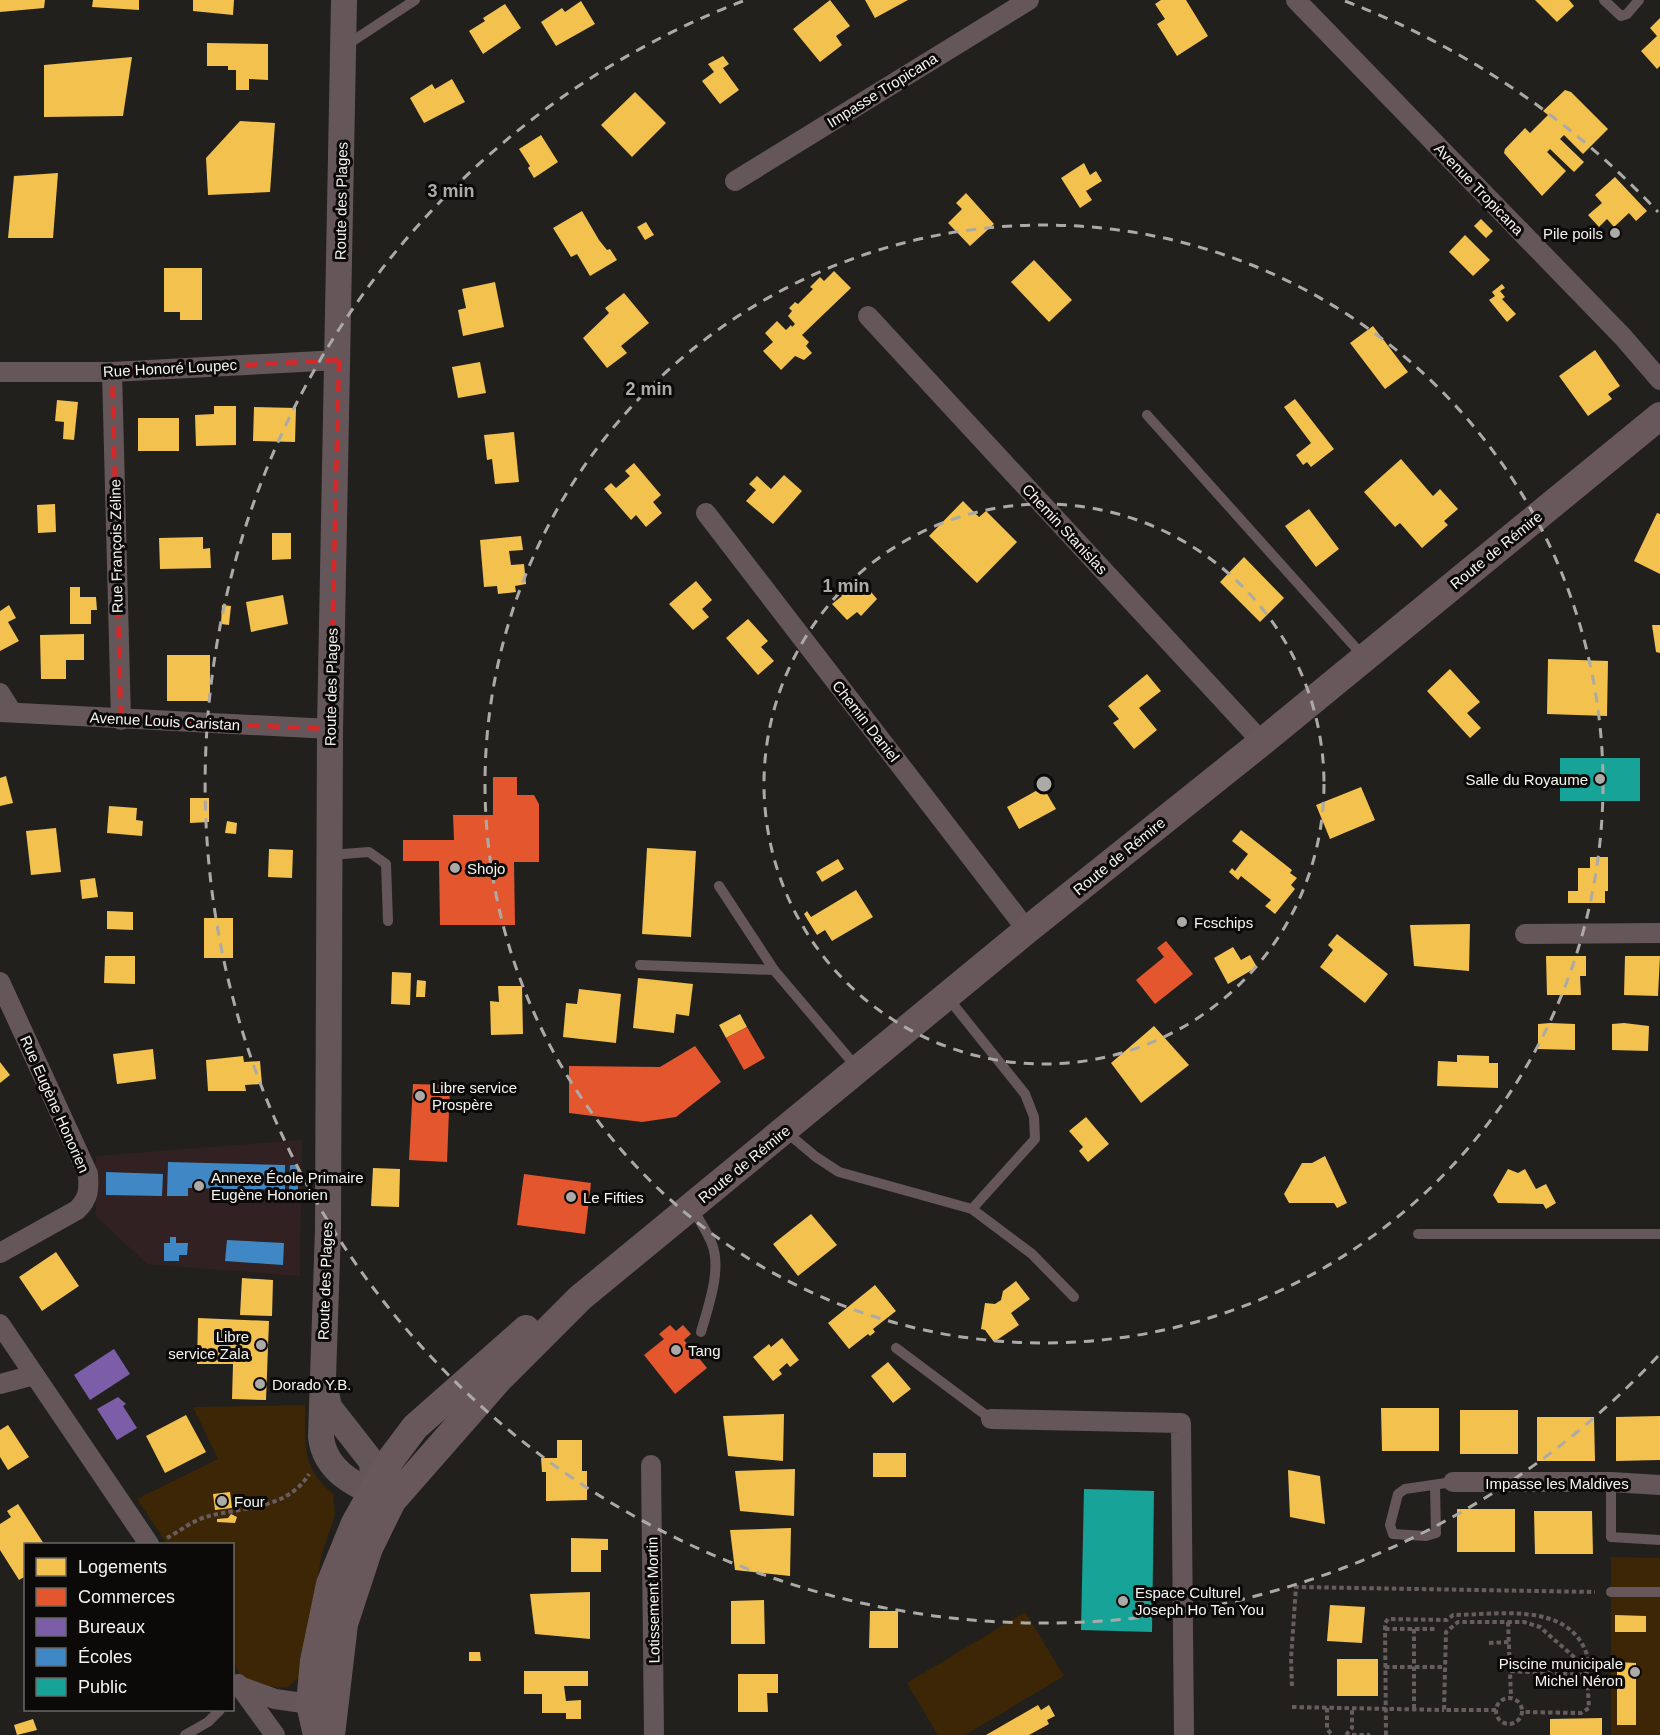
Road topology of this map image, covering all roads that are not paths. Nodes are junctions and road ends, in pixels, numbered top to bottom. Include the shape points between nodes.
1 (344, 0) edge
2 (415, 0) edge
3 (1029, 0) edge
4 (1296, 0) edge
5 (1604, 0) edge
6 (1639, 0) edge
7 (344, 47) junction
8 (735, 181) dead end
9 (868, 316) dead end
10 (339, 360) junction
11 (0, 372) edge
12 (112, 372) junction
13 (1660, 380) edge
14 (1147, 415) dead end
15 (1660, 416) edge
16 (706, 513) dead end
17 (1365, 658) junction
18 (0, 693) edge
19 (6, 712) edge
20 (121, 720) junction
21 (330, 729) junction
22 (1262, 742) junction
23 (330, 855) junction
24 (719, 886) dead end
25 (388, 921) dead end
26 (1027, 930) junction
27 (1526, 933) dead end
28 (1660, 933) edge
29 (640, 965) dead end
30 (774, 970) junction
31 (0, 982) edge
32 (947, 996) junction
33 (858, 1070) junction
34 (785, 1131) junction
35 (691, 1207) junction
36 (972, 1209) junction
37 (1418, 1234) dead end
38 (1660, 1234) edge
39 (0, 1253) edge
40 (1074, 1297) dead end
41 (580, 1298) junction
42 (0, 1324) edge
43 (701, 1332) dead end
44 (896, 1348) dead end
45 (34, 1374) junction
46 (322, 1374) junction
47 (0, 1384) edge
48 (991, 1419) joint
49 (415, 1427) junction
50 (349, 1436) junction
51 (651, 1465) dead end
52 (1611, 1482) junction
53 (1444, 1484) junction
54 (1660, 1485) edge
55 (383, 1497) junction
56 (1660, 1540) edge
57 (157, 1542) edge
58 (1611, 1592) road end
59 (1660, 1592) edge
60 (235, 1685) edge
61 (310, 1704) junction
62 (219, 1711) edge
63 (185, 1735) edge
64 (275, 1735) edge
65 (317, 1735) edge
66 (330, 1735) edge
67 (654, 1735) edge
68 (1184, 1735) edge

1 - 7 street, Route des Plages
2 - 7 lane
3 - 8 street, Impasse Tropicana
4 - 13 street, Avenue Tropicana
5 - 6 lane via 1621,16
7 - 10 street, Route des Plages
9 - 22 street, Chemin Stanislas
10 - 12 street, Rue Honoré Loupec
10 - 21 street, Route des Plages
11 - 12 street, Rue Honoré Loupec
12 - 20 street, Rue François Zéline
14 - 17 lane
15 - 17 main road, Route de Rémire
16 - 26 street, Chemin Daniel
17 - 22 main road, Route de Rémire
18 - 19 street
19 - 20 street, Avenue Louis Caristan
20 - 21 street, Avenue Louis Caristan
21 - 23 street, Route des Plages
22 - 26 main road, Route de Rémire
23 - 25 lane via 369,852 386,864
23 - 46 street, Route des Plages via 328,1229
24 - 30 lane
26 - 32 main road, Route de Rémire
27 - 28 street
29 - 30 lane
30 - 33 lane
31 - 39 street, Rue Eugène Honorien via 88,1174 89,1190 77,1210
32 - 33 main road, Route de Rémire
32 - 36 lane via 1025,1094 1034,1117 1035,1139
33 - 34 main road, Route de Rémire
34 - 35 main road, Route de Rémire
34 - 36 lane via 839,1172
35 - 41 main road, Route de Rémire
35 - 43 lane via 713,1246 710,1299
36 - 40 lane via 1032,1254
37 - 38 lane
41 - 49 main road, Route de Rémire via 532,1323
41 - 55 main road, Route de Rémire
42 - 45 street
44 - 48 lane
45 - 47 street
45 - 57 street
46 - 50 street, Route des Plages via 329,1407
46 - 55 street, Route des Plages via 322,1451 335,1470 352,1483
48 - 68 street via 1181,1423
49 - 50 street via 385,1444
49 - 55 main road, Route de Rémire via 391,1459
50 - 55 street, Route des Plages via 372,1462
51 - 67 street, Lotissement Mortin
52 - 53 street, Impasse les Maldives
52 - 54 street, Impasse les Maldives
52 - 56 lane via 1611,1537
53 - 53 lane via 1405,1489 1398,1494 1389,1525 1393,1534 1436,1533
55 - 61 main road, Route de Rémire via 355,1524 330,1584 314,1661
55 - 66 main road, Route de Rémire via 344,1624
58 - 59 lane
60 - 61 street via 275,1699
60 - 64 street
61 - 65 main road, Route de Rémire
61 - 66 street
62 - 63 lane

